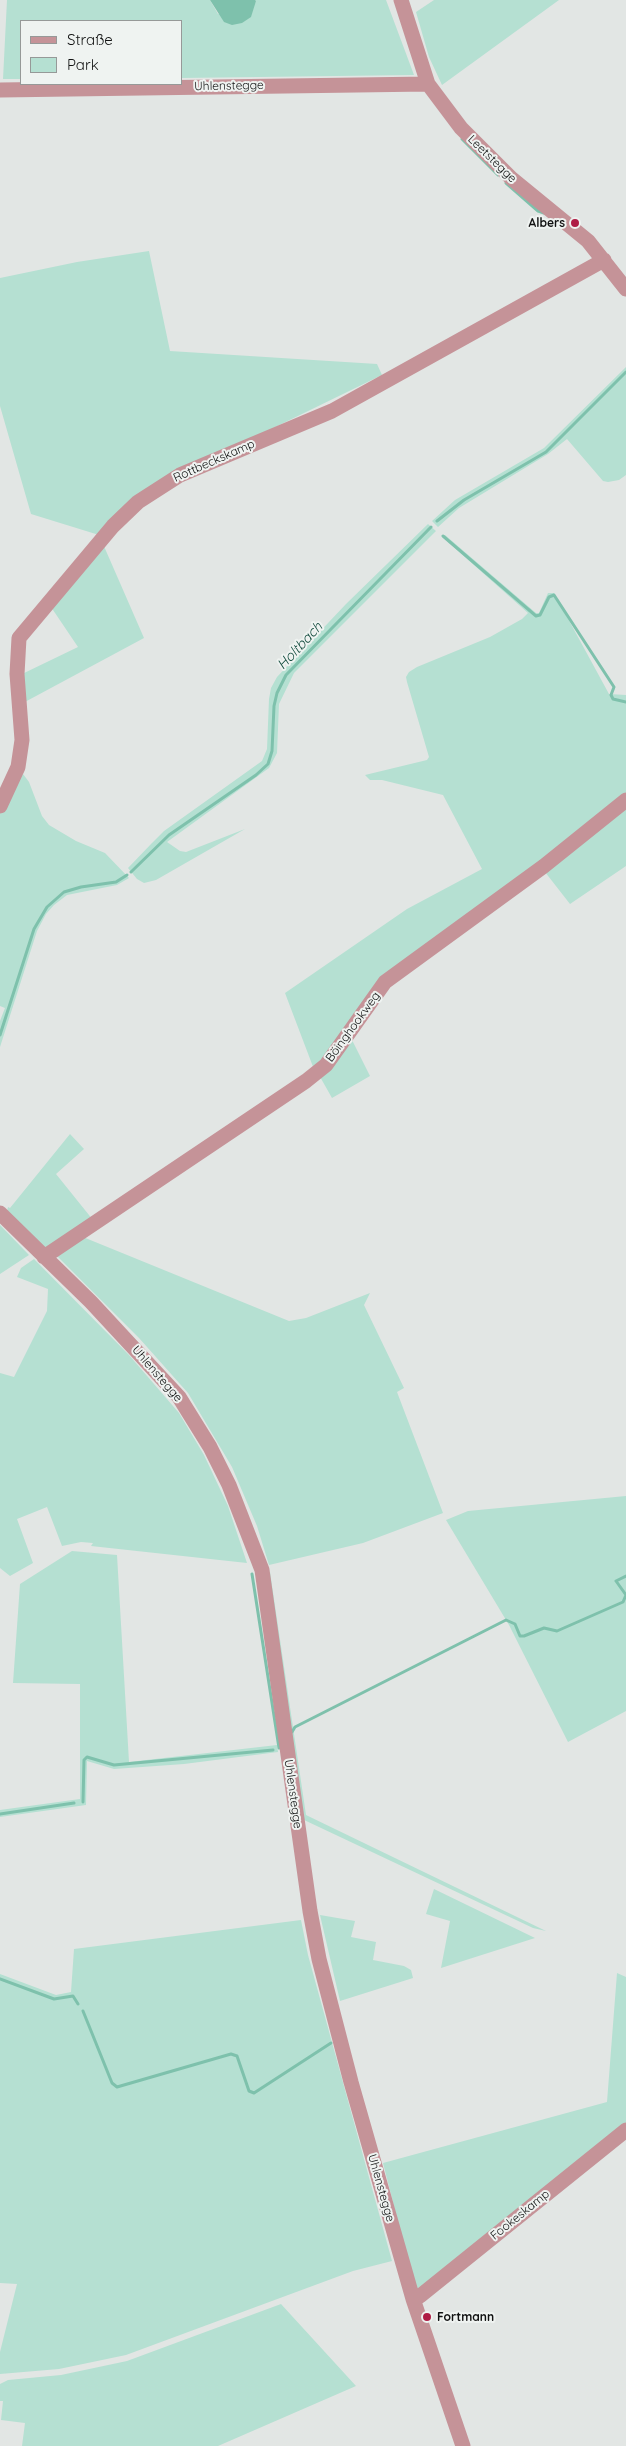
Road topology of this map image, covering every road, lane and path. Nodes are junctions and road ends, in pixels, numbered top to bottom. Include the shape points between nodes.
1 (401, 0) edge
2 (428, 84) junction
3 (0, 90) edge
4 (604, 260) junction
5 (626, 289) edge
6 (626, 800) edge
7 (0, 806) edge
8 (0, 1213) edge
9 (44, 1257) junction
10 (626, 2130) edge
11 (413, 2299) junction
12 (462, 2446) edge

1 - 2 street, Leetstegge
2 - 3 street, Uhlenstegge
2 - 4 street, Leetstegge via 485,154 588,241
4 - 5 street, Leetstegge
4 - 7 street, Rottbeckskamp via 332,411 180,475 138,502 107,533 18,638 22,740 18,767
6 - 9 street, Böinghookweg via 544,866 386,982 326,1065 306,1081
8 - 9 street, Uhlenstegge
9 - 11 street, Uhlenstegge via 125,1337 179,1397 229,1485 262,1570 319,1959
10 - 11 street, Fookeskamp
11 - 12 street, Uhlenstegge

